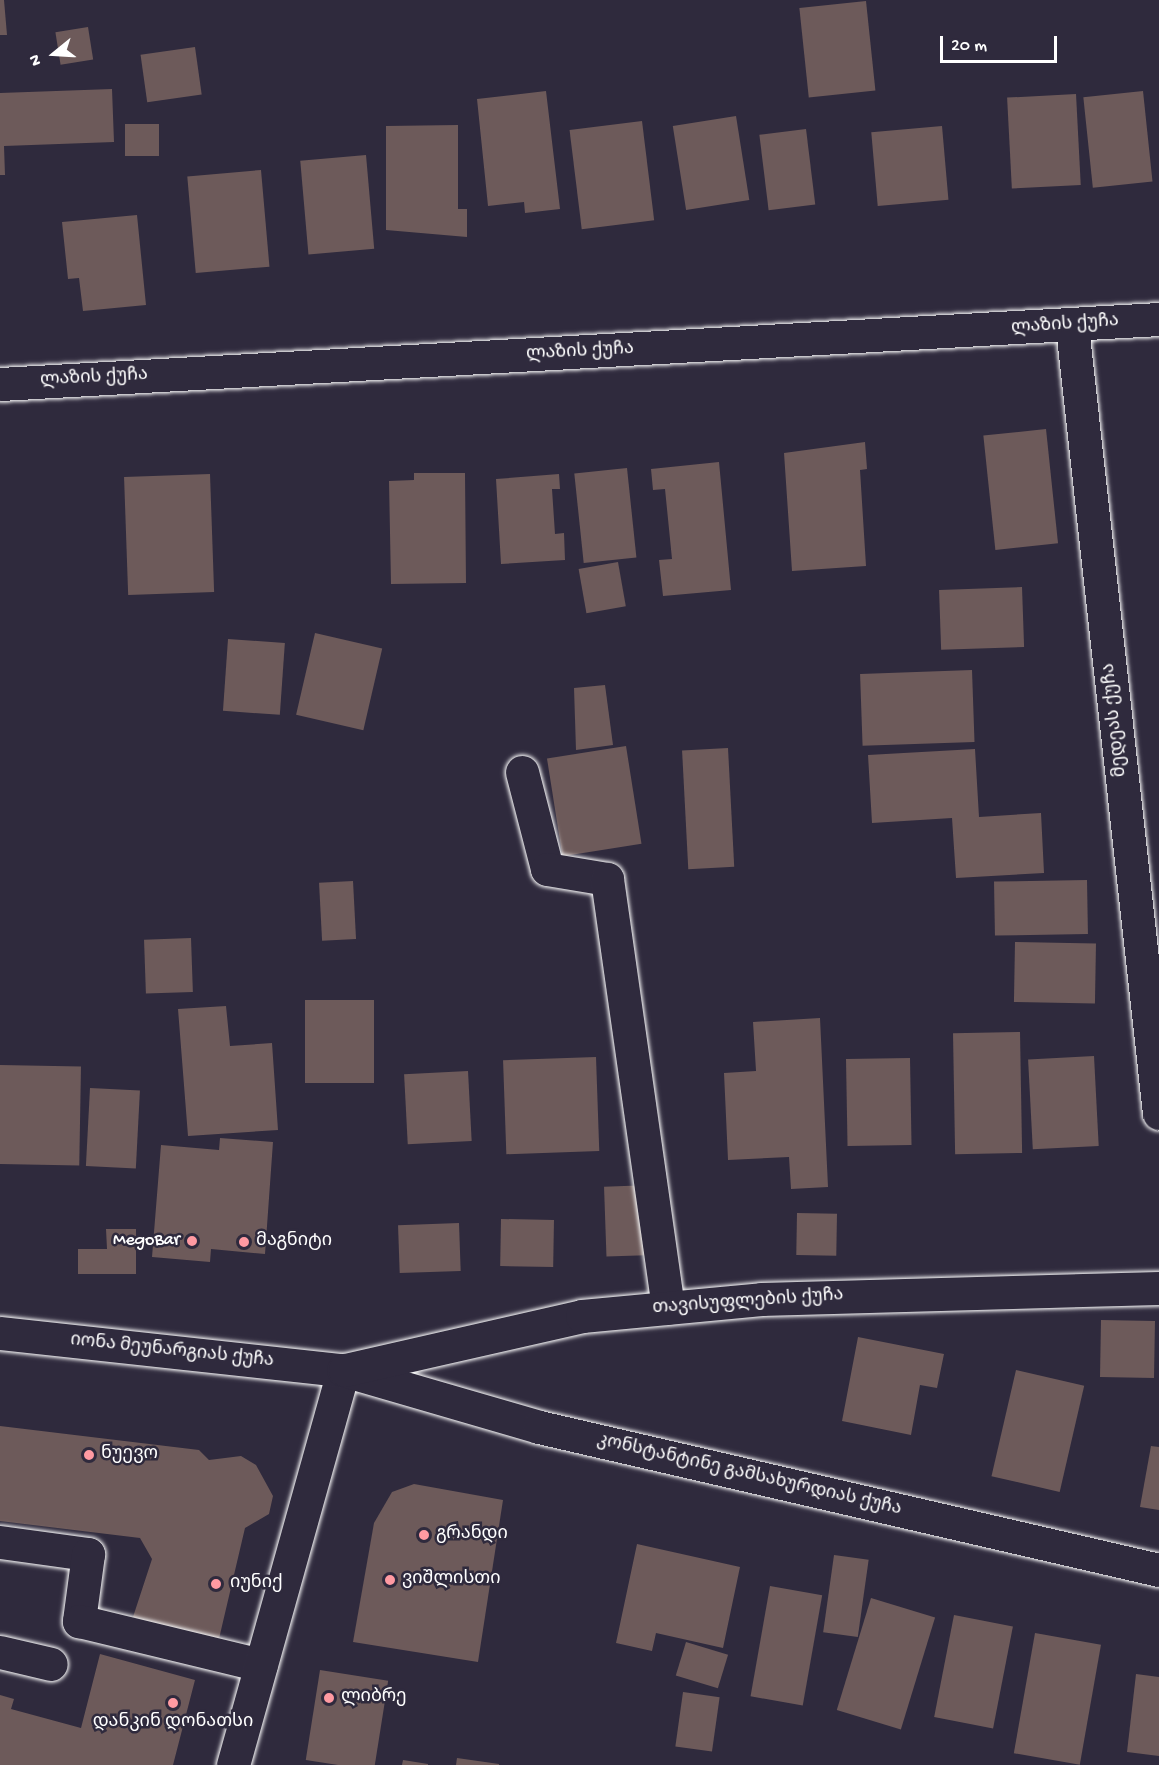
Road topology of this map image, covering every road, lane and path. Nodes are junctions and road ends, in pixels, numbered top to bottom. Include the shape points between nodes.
1 (1159, 319) edge
2 (1072, 327) junction
3 (0, 384) edge
4 (522, 772) dead end
5 (1159, 1113) edge
6 (1159, 1287) edge
7 (668, 1308) junction
8 (0, 1333) edge
9 (343, 1370) junction
10 (0, 1542) edge
11 (1159, 1570) edge
12 (0, 1652) edge
13 (51, 1664) dead end
14 (261, 1665) junction
15 (232, 1765) edge

1 - 2 street, ლაზის ქუჩა
2 - 3 street, ლაზის ქუჩა
2 - 5 street, მედეას ქუჩა
4 - 7 street via 547,869 607,879
6 - 7 street, თავისუფლების ქუჩა via 761,1299
7 - 9 street, თავისუფლების ქუჩა via 582,1316
8 - 9 street, იონა მეუნარგიას ქუჩა
9 - 11 street, კონსტანტინე გამსახურდიას ქუჩა via 538,1427
9 - 14 street
10 - 14 street via 88,1554 79,1621
12 - 13 street
14 - 15 street

